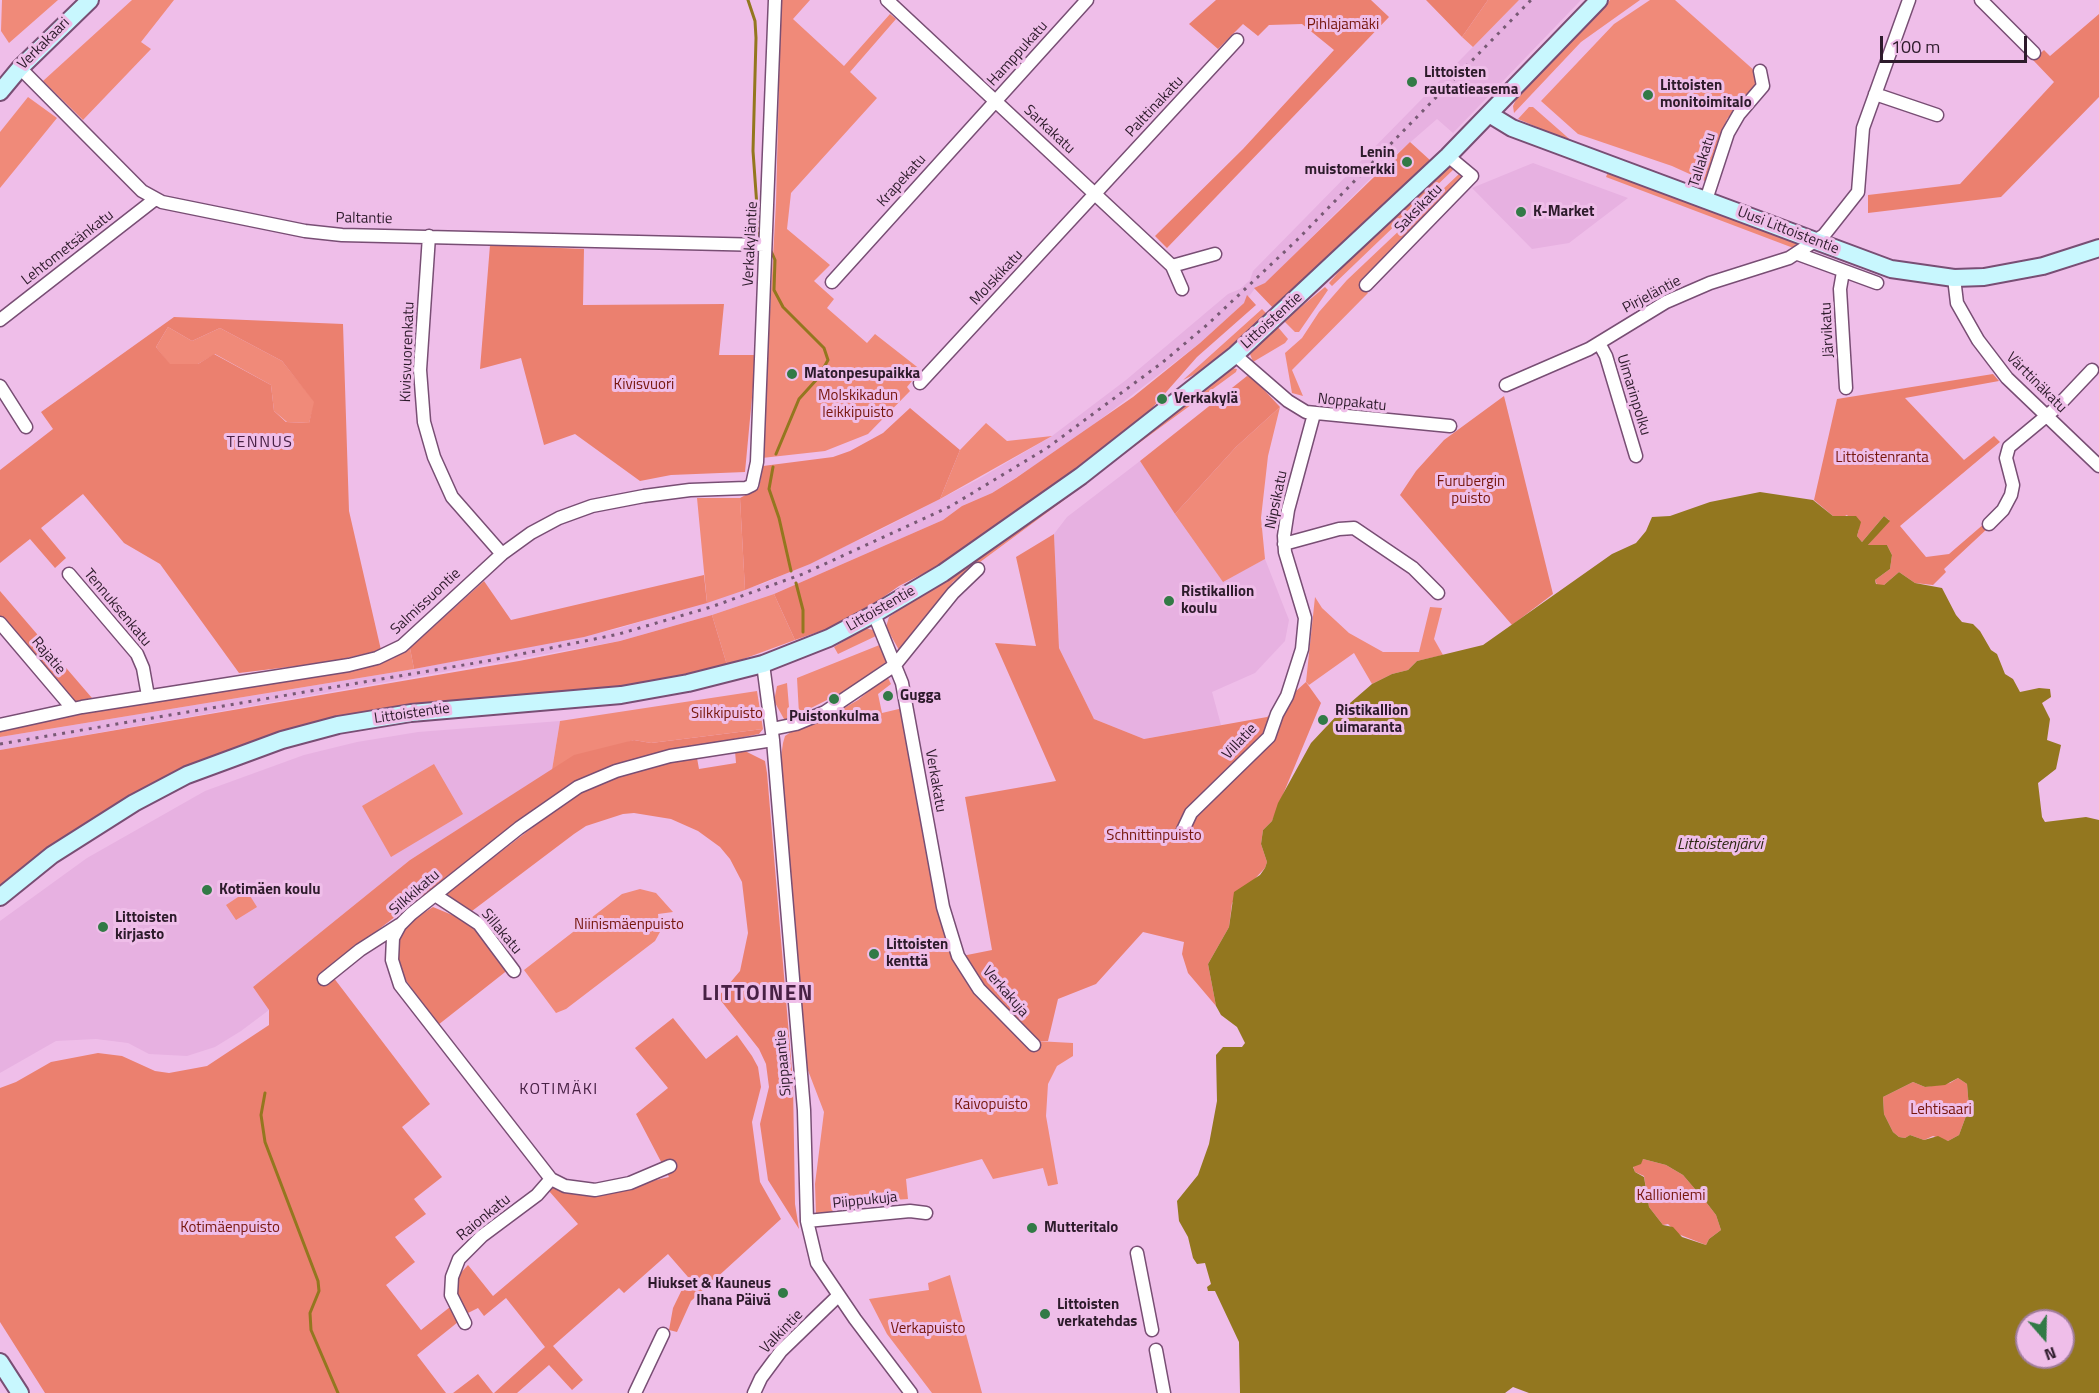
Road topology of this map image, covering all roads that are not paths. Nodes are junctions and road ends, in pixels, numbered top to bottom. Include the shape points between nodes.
1 (90, 0) edge
2 (775, 0) edge
3 (887, 0) edge
4 (1087, 0) edge
5 (1599, 0) edge
6 (1909, 0) edge
7 (1981, 0) edge
8 (1237, 40) dead end
9 (2034, 52) dead end
10 (20, 68) junction
11 (1760, 71) dead end
12 (0, 92) edge
13 (1875, 94) junction
14 (995, 101) junction
15 (1489, 114) junction
16 (1937, 115) dead end
17 (1448, 156) junction
18 (1096, 194) junction
19 (154, 200) junction
20 (1706, 200) junction
21 (429, 236) junction
22 (1816, 242) junction
23 (765, 245) junction
24 (2099, 248) edge
25 (1215, 254) dead end
26 (1798, 254) junction
27 (1172, 266) junction
28 (1843, 272) junction
29 (1954, 278) junction
30 (832, 282) dead end
31 (1877, 283) dead end
32 (1366, 285) dead end
33 (1182, 289) dead end
34 (0, 320) edge
35 (1599, 343) junction
36 (1235, 355) junction
37 (2092, 370) dead end
38 (920, 382) dead end
39 (1506, 385) dead end
40 (0, 386) edge
41 (1846, 387) dead end
42 (1314, 414) junction
43 (2046, 415) junction
44 (1450, 426) dead end
45 (26, 427) dead end
46 (1636, 456) dead end
47 (2099, 466) edge
48 (750, 487) joint
49 (1989, 524) dead end
50 (1284, 544) junction
51 (502, 554) junction
52 (978, 569) dead end
53 (69, 574) dead end
54 (1438, 593) dead end
55 (874, 614) junction
56 (0, 623) edge
57 (1297, 661) joint
58 (764, 664) junction
59 (895, 664) junction
60 (148, 696) junction
61 (73, 709) junction
62 (0, 724) edge
63 (773, 735) junction
64 (1183, 830) dead end
65 (435, 895) junction
66 (0, 897) edge
67 (400, 925) junction
68 (958, 956) joint
69 (514, 971) dead end
70 (324, 978) dead end
71 (1034, 1045) dead end
72 (670, 1166) dead end
73 (551, 1179) junction
74 (926, 1213) dead end
75 (807, 1221) junction
76 (1137, 1254) dead end
77 (838, 1296) junction
78 (465, 1323) dead end
79 (1152, 1330) dead end
80 (663, 1334) dead end
81 (1156, 1350) dead end
82 (0, 1362) edge
83 (20, 1393) edge
84 (635, 1393) edge
85 (754, 1393) edge
86 (911, 1393) edge
87 (1164, 1393) edge

1 - 10 street, Verkakaari
2 - 23 street, Verkakyläntie
3 - 14 street, Sarkakatu
4 - 14 street, Hamppukatu
5 - 15 street, Littoistentie
6 - 13 street, Pirjeläntie
7 - 9 street
8 - 18 street, Palttinakatu
10 - 12 street, Verkakaari
10 - 19 street, Paltantie
11 - 20 street, Tallakatu via 1763,86 1731,126
13 - 16 street
13 - 22 street, Pirjeläntie via 1861,135 1858,192
14 - 18 street, Sarkakatu
14 - 30 street, Krapekatu
15 - 17 street, Littoistentie
15 - 20 street, Uusi Littoistentie via 1512,128
17 - 32 street, Saksikatu via 1472,176
17 - 36 street, Littoistentie
18 - 27 street, Sarkakatu
18 - 38 street, Molskikatu
19 - 21 street, Paltantie via 322,233
19 - 34 street, Lehtometsänkatu
20 - 22 street, Uusi Littoistentie
21 - 23 street, Paltantie
21 - 51 street, Kivisvuorenkatu via 420,370 427,435 452,497
22 - 26 street, Pirjeläntie
22 - 29 street, Uusi Littoistentie via 1891,269
23 - 48 street, Verkakyläntie via 756,474
24 - 29 street, Uusi Littoistentie via 2020,272
25 - 27 street
26 - 28 street
26 - 35 street, Pirjeläntie via 1683,294 1651,309
27 - 33 street, Sarkakatu
28 - 31 street
28 - 41 street, Järvikatu via 1840,290
29 - 43 street, Värttinäkatu via 1957,303 1978,340 2007,378
35 - 39 street, Pirjeläntie
35 - 46 street, Uimarinpolku
36 - 42 street, Noppakatu via 1293,405
36 - 55 street, Littoistentie via 1081,476 943,573
37 - 43 street
40 - 45 street
42 - 44 street, Noppakatu
42 - 50 street, Nipsikatu via 1286,519
43 - 47 street, Värttinäkatu
43 - 49 street via 2009,447 2006,458 2012,495
48 - 51 street, Salmissuontie via 667,493 592,506 545,524
50 - 54 street via 1354,528 1413,568
50 - 57 street, Nipsikatu via 1305,618
51 - 60 street, Salmissuontie via 409,640 386,654 349,665
52 - 59 street, Silkkikatu via 953,593
53 - 60 street, Tennuksenkatu via 137,654
55 - 58 street, Littoistentie via 830,638
55 - 59 street, Verkakatu
56 - 61 street, Rajatie
57 - 64 street, Villatie via 1269,736 1191,813
58 - 63 street, Sippaantie
58 - 66 street, Littoistentie via 621,696 411,713 338,725 282,740 188,775 134,803 52,855
59 - 63 street, Silkkikatu via 825,712
59 - 68 street, Verkakatu via 902,683 943,907
60 - 61 street, Salmissuontie
61 - 62 street, Salmissuontie
63 - 65 street, Silkkikatu via 670,756 597,778 541,812
63 - 75 street, Sippaantie via 804,1110
65 - 67 street, Silkkikatu
65 - 69 street, Sillakatu via 479,924
67 - 70 street
67 - 73 street, Silkkikatu via 391,952 400,984
68 - 71 street, Verkakuja via 979,989
72 - 73 street via 630,1183 595,1190 565,1186
73 - 78 street, Raionkatu via 459,1259 451,1295
74 - 75 street, Piippukuja via 910,1211
75 - 77 street, Sippaantie via 817,1263
76 - 79 street
77 - 85 street, Valkintie via 781,1351
77 - 86 street, Sippaantie
80 - 84 street
81 - 87 street
82 - 83 street

